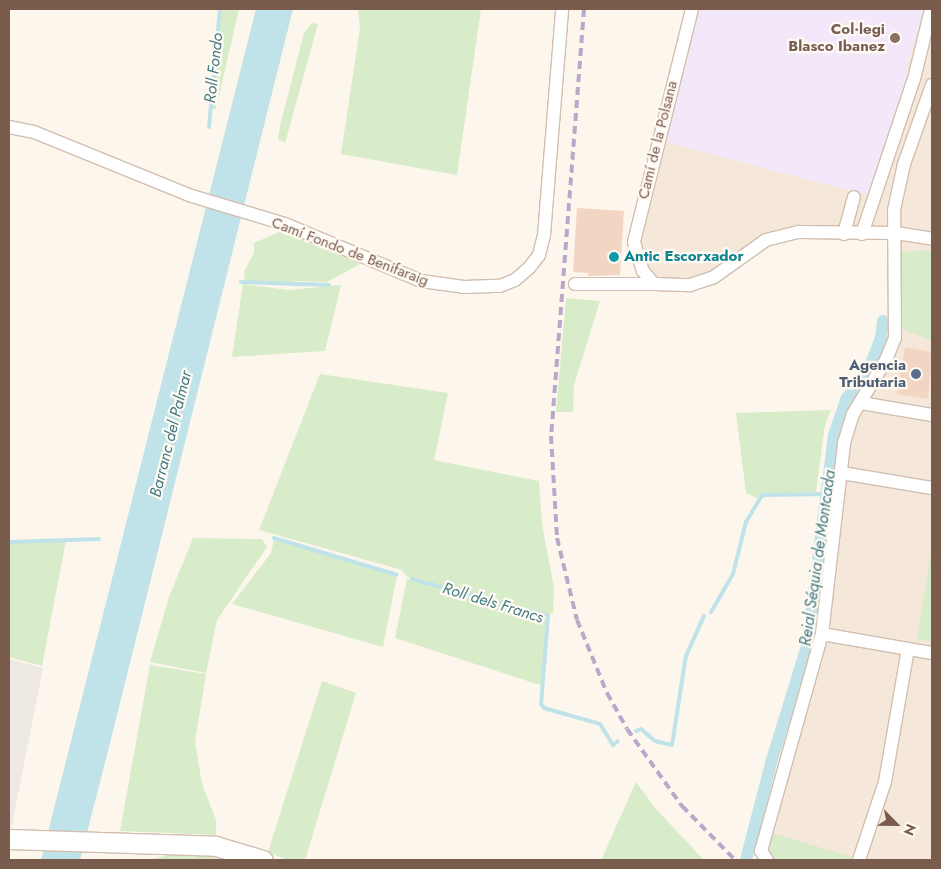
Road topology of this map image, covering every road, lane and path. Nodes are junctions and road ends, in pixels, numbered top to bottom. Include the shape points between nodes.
1 (562, 9) edge
2 (692, 9) edge
3 (931, 9) edge
4 (932, 85) edge
5 (9, 127) edge
6 (854, 197) dead end
7 (896, 233) junction
8 (844, 234) junction
9 (866, 234) junction
10 (932, 239) edge
11 (575, 284) dead end
12 (654, 284) junction
13 (861, 403) junction
14 (932, 415) edge
15 (842, 473) junction
16 (932, 488) edge
17 (822, 634) junction
18 (908, 649) junction
19 (932, 654) edge
20 (9, 839) edge
21 (262, 860) edge
22 (767, 860) edge
23 (859, 860) edge

1 - 5 street, Camí Fondo de Benifaraig via 544,235 539,255 515,280 481,287 421,281 285,224 192,196 34,132
2 - 12 street, Camí de la Polsana via 634,242 643,271
3 - 9 street via 914,79
4 - 7 street via 898,188 894,210
6 - 8 street
7 - 9 street
7 - 10 street
7 - 13 street via 895,338
8 - 9 street
8 - 12 street via 799,232 766,240 714,277 690,285
11 - 12 street
13 - 14 street
13 - 15 street via 853,414 844,443
15 - 16 street
15 - 17 street
17 - 18 street
17 - 22 street via 761,851
18 - 19 street
18 - 23 street via 885,782
20 - 21 street via 216,846

